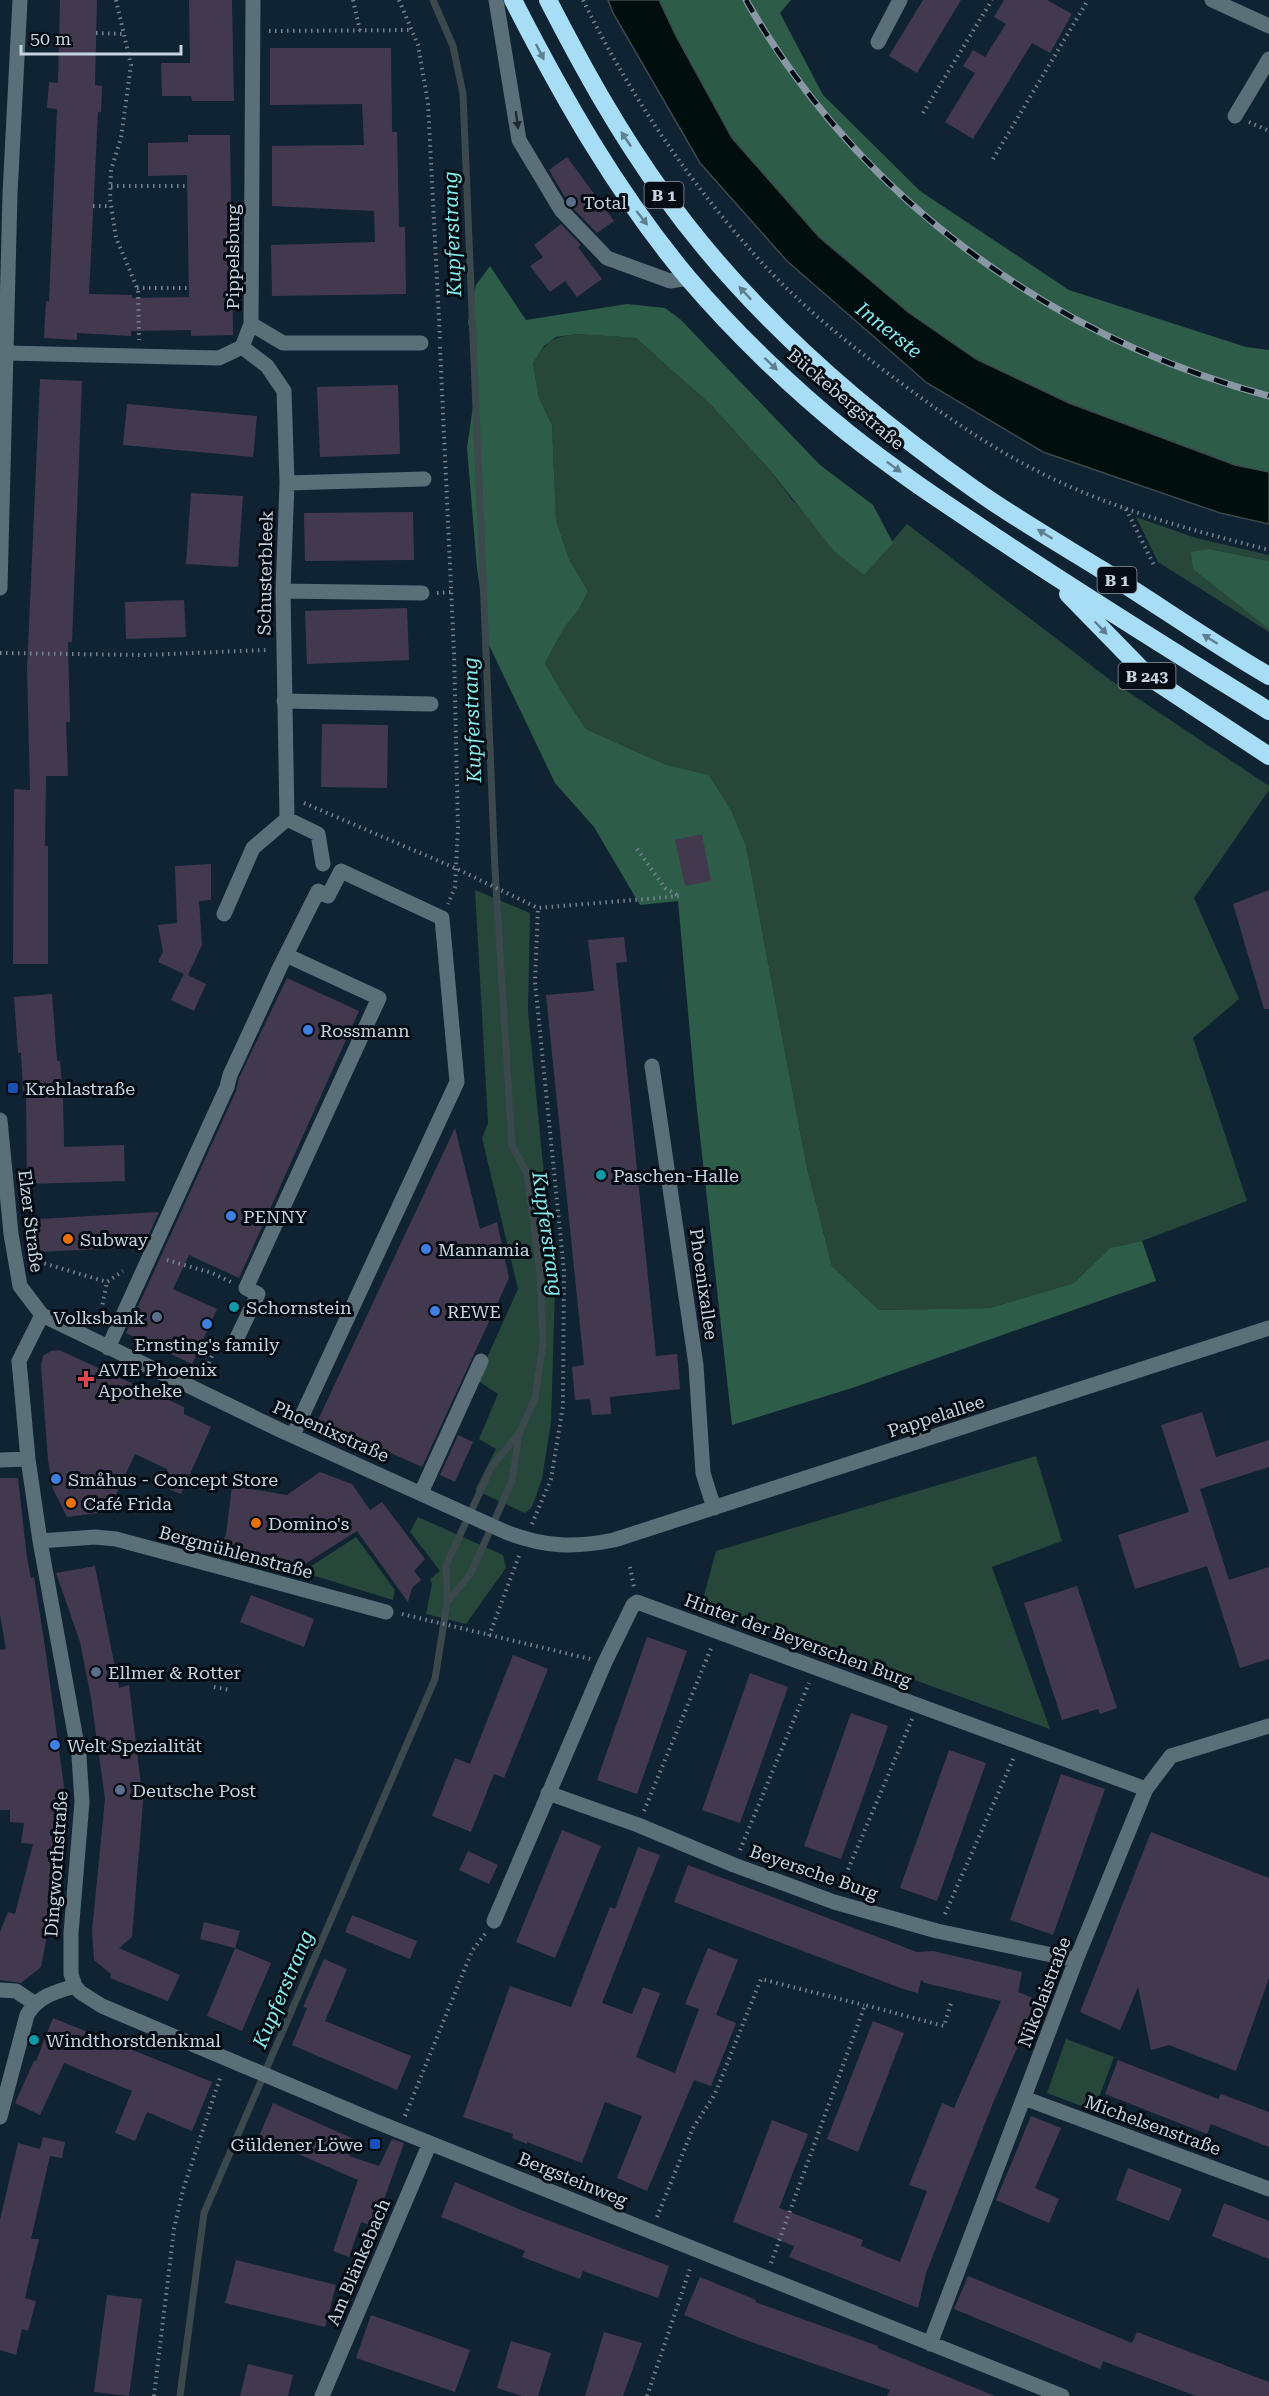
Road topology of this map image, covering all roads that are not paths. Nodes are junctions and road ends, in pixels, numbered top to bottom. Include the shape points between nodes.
1 (20, 0) edge
2 (254, 0) edge
3 (496, 0) edge
4 (513, 0) edge
5 (548, 0) edge
6 (900, 0) edge
7 (1212, 0) edge
8 (1269, 26) edge
9 (878, 42) dead end
10 (1269, 59) edge
11 (1235, 116) dead end
12 (689, 278) junction
13 (251, 324) junction
14 (421, 343) dead end
15 (242, 347) junction
16 (7, 353) junction
17 (424, 478) dead end
18 (287, 483) junction
19 (1046, 571) junction
20 (0, 588) edge
21 (282, 591) junction
22 (422, 593) dead end
23 (1266, 673) edge
24 (284, 701) junction
25 (431, 704) dead end
26 (1269, 711) edge
27 (1269, 756) edge
28 (287, 819) junction
29 (323, 864) dead end
30 (224, 914) dead end
31 (286, 955) junction
32 (652, 1066) dead end
33 (0, 1120) edge
34 (42, 1316) junction
35 (1269, 1328) edge
36 (234, 1344) dead end
37 (108, 1348) junction
38 (481, 1361) dead end
39 (292, 1436) junction
40 (28, 1459) junction
41 (0, 1460) edge
42 (422, 1493) junction
43 (714, 1508) junction
44 (614, 1540) joint
45 (40, 1541) junction
46 (386, 1612) dead end
47 (1269, 1726) edge
48 (1146, 1788) junction
49 (548, 1793) junction
50 (494, 1921) road end
51 (1076, 1960) junction
52 (75, 1986) junction
53 (0, 1990) edge
54 (34, 2003) junction
55 (1024, 2098) junction
56 (0, 2117) edge
57 (430, 2143) junction
58 (1269, 2189) edge
59 (930, 2344) junction
60 (322, 2396) edge
61 (1062, 2396) edge

1 - 16 street
2 - 13 street, Pippelsburg
3 -> 12 street via 519,140 561,210 607,258 670,281
4 -> 12 highway, Bückebergstraße / B 1 via 591,144 626,197
23 -> 5 highway, Bückebergstraße / B 1 via 975,490 863,407 800,350 735,283 664,196 602,101
6 - 9 street
7 - 8 street
10 - 11 street
12 -> 19 highway, Bückebergstraße / B 1 via 757,350 847,432
13 - 14 street via 284,343
13 - 15 street, Pippelsburg
15 - 16 street via 219,358
15 - 18 street, Schusterbleek via 267,366 284,391
16 - 20 street
17 - 18 street
18 - 21 street, Schusterbleek
19 - 26 highway, Bückebergstraße / B 1
19 -> 27 highway, B 243 via 1149,677
21 - 22 street
21 - 24 street, Schusterbleek
24 - 25 street
24 - 28 street, Schusterbleek
28 - 29 street via 318,834
28 - 30 street via 253,848
31 - 36 street via 379,998 246,1288 258,1294
31 - 37 street
31 - 39 street via 318,891 328,896 341,871 442,918 457,1082
32 - 43 street, Phoenixallee via 696,1365 703,1473
33 - 34 street, Elzer Straße via 20,1286
34 - 37 street, Phoenixstraße
34 - 40 street via 19,1361
35 - 43 street, Pappelallee
37 - 39 street, Phoenixstraße
38 - 42 street
39 - 42 street, Phoenixstraße
40 - 41 street
40 - 45 street, Dingworthstraße
42 - 44 street, Phoenixstraße via 508,1533 546,1544 583,1546
43 - 44 street, Pappelallee
45 - 46 street, Bergmühlenstraße via 116,1539
45 - 52 street, Dingworthstraße via 79,1756 82,1802 70,1952
47 - 48 street, Nikolaistraße via 1171,1756
48 - 49 street, Hinter der Beyerschen Burg via 637,1602 605,1662
48 - 51 street, Nikolaistraße
49 - 50 street
49 - 51 street, Beyersche Burg via 834,1902 937,1931
51 - 55 street, Nikolaistraße
52 - 54 street
52 - 57 street, Bergsteinweg via 102,2006
53 - 54 street via 16,1991
54 - 56 street via 24,2024
55 - 58 street, Michelsenstraße
55 - 59 street, Nikolaistraße
57 - 59 street, Bergsteinweg
57 - 60 street, Am Blänkebach
59 - 61 street, Bergsteinweg

